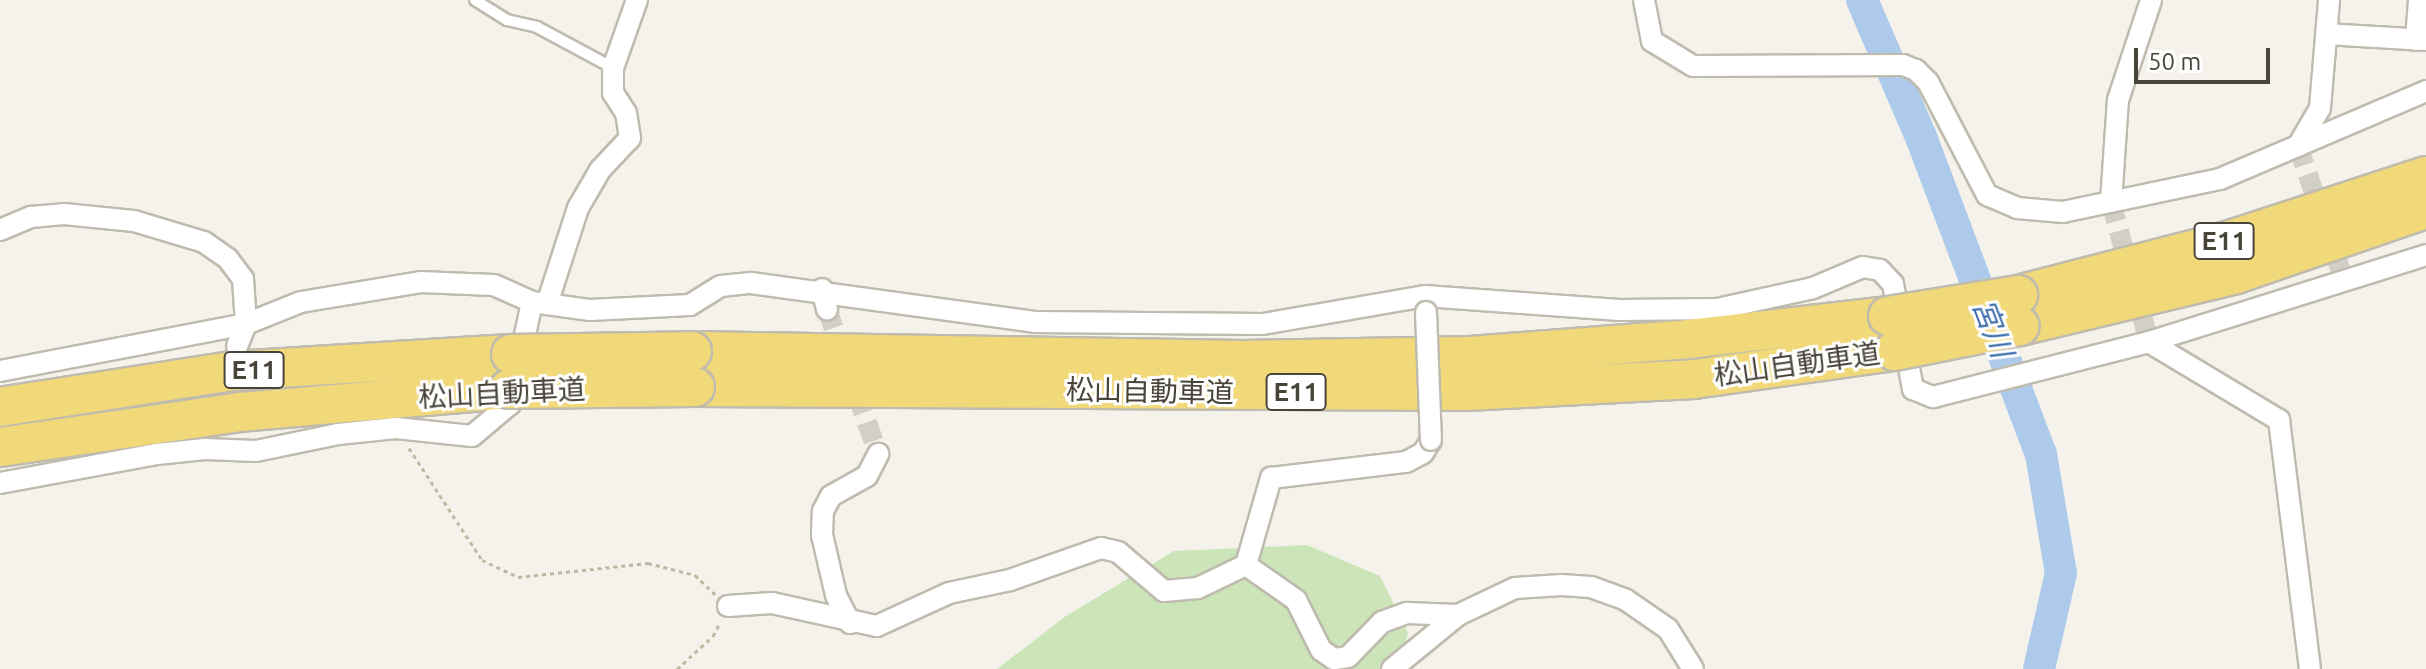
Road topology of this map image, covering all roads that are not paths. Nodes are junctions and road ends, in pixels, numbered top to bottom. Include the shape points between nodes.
1 (475, 0) edge
2 (637, 0) edge
3 (1644, 0) edge
4 (2151, 0) edge
5 (2329, 0) edge
6 (2419, 0) edge
7 (2326, 34) junction
8 (2421, 40) edge
9 (613, 68) junction
10 (2426, 91) edge
11 (2298, 146) junction
12 (2426, 176) edge
13 (2111, 202) junction
14 (2426, 209) edge
15 (0, 230) edge
16 (2426, 255) edge
17 (540, 303) junction
18 (1426, 304) junction
19 (2019, 310) junction
20 (246, 324) junction
21 (2149, 342) junction
22 (237, 346) dead end
23 (0, 371) edge
24 (510, 372) junction
25 (0, 407) edge
26 (246, 423) dead end
27 (0, 447) edge
28 (256, 451) junction
29 (878, 454) dead end
30 (0, 483) edge
31 (1246, 565) junction
32 (728, 606) road end
33 (1458, 615) junction
34 (850, 623) junction
35 (1392, 669) edge
36 (1693, 669) edge
37 (2310, 669) edge

1 - 9 lane
2 - 9 street
3 - 13 street via 1652,41 1693,66 1903,65 1928,82 1975,178 1999,203 2063,212
4 - 13 street via 2118,100
5 - 7 street
6 - 8 street
7 - 8 street
7 - 11 street via 2320,108
9 - 17 street via 613,93 626,113 630,138 600,170 578,208
10 - 11 street
11 - 13 street via 2220,179
12 - 19 highway, 松山自動車道 / E11
14 - 19 highway, 松山自動車道 / E11 via 2236,274
15 - 20 street via 31,217 64,214 134,221 204,242 243,279
16 - 21 street
17 - 18 street via 590,310 690,305 721,286 751,283 824,299 1036,322 1187,324 1263,324
17 - 20 street via 494,285 420,282 301,302
17 - 28 street via 510,404 472,436 396,428
18 - 21 street via 1717,309 1801,292 1863,267 1880,270 1893,284 1913,389 1933,397
18 - 31 street, bridge via 1431,440 1423,453 1406,462 1271,478
19 - 24 highway, 松山自動車道 / E11, bridge via 1891,333 1689,339 1470,356
20 - 22 street
20 - 23 street
21 - 37 street via 2279,420
24 - 25 highway, 松山自動車道 / E11 via 232,371
24 - 27 highway, 松山自動車道 / E11
26 - 28 street
28 - 30 street via 157,454
29 - 34 street via 867,476 831,496 823,511 822,535 836,595
31 - 33 street via 1296,600 1321,650 1334,659 1348,657 1382,622 1407,613
31 - 34 street via 1198,588 1164,591 1118,552 1101,548 1010,580 949,593 877,626
32 - 34 street via 772,603
33 - 35 street
33 - 36 street via 1515,588 1591,587 1626,600 1668,629

